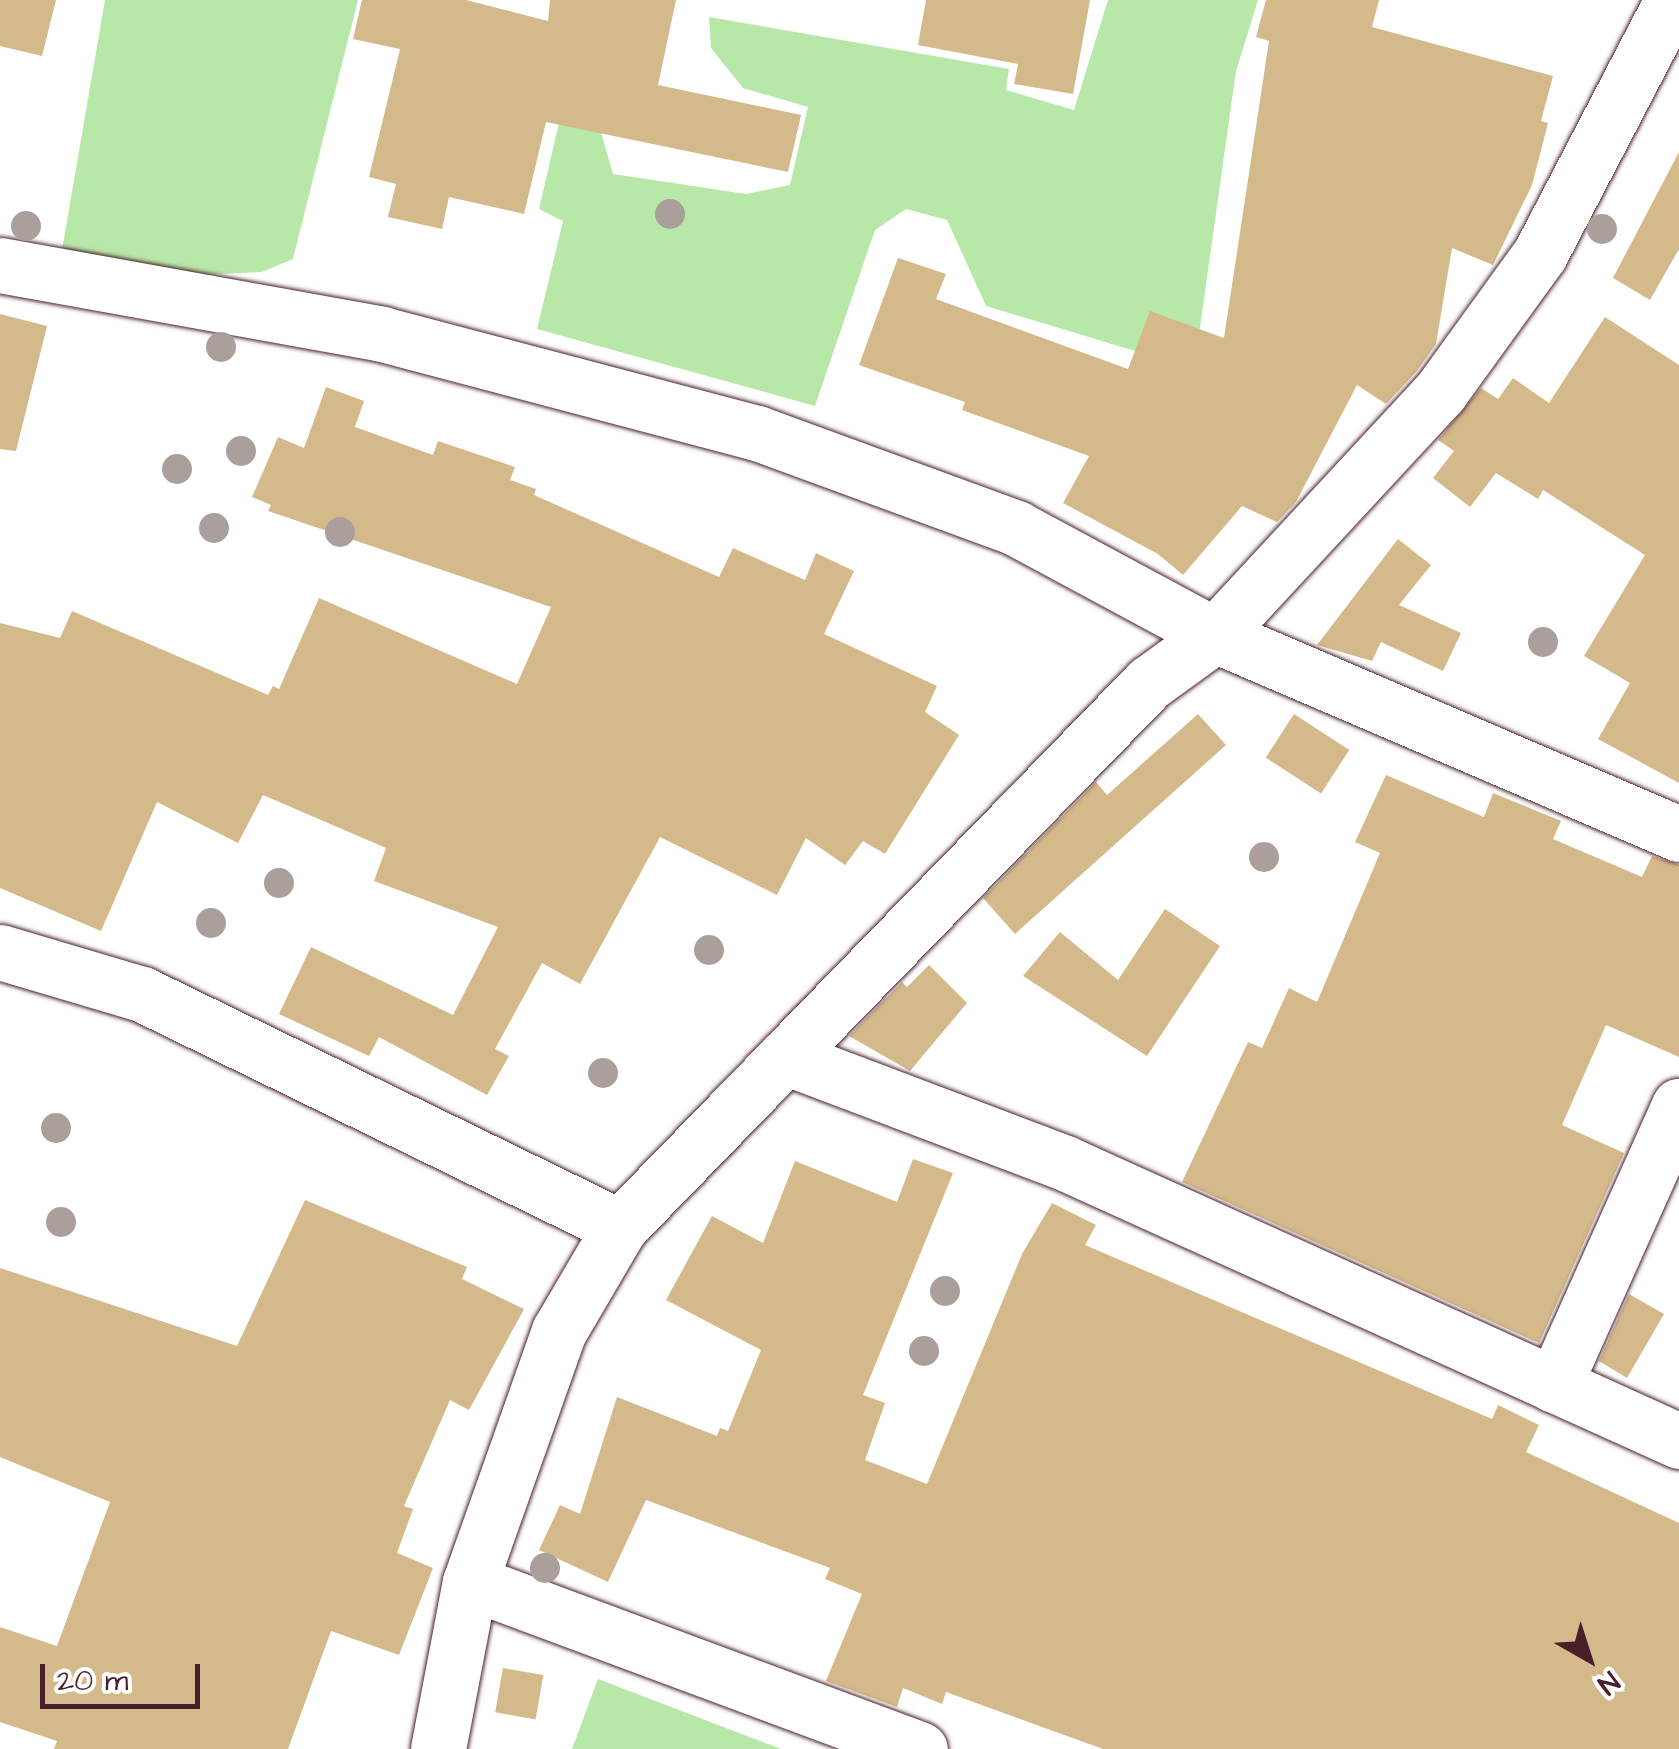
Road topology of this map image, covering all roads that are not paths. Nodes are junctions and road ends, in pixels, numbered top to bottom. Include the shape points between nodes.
1 (1667, 35) edge
2 (0, 265) edge
3 (1215, 635) junction
4 (1679, 834) edge
5 (0, 952) edge
6 (786, 1057) junction
7 (1679, 1106) edge
8 (620, 1227) junction
9 (1554, 1385) junction
10 (1679, 1441) edge
11 (470, 1582) junction
12 (438, 1749) edge
13 (920, 1749) edge

1 - 3 street via 1540,254 1451,377
2 - 3 street via 382,334 758,433 1016,528
3 - 4 street
3 - 6 street via 1149,683
5 - 8 street via 142,994
6 - 8 street
6 - 9 street via 1065,1163
7 - 9 street
8 - 11 street via 560,1330
9 - 10 street
11 - 12 street
11 - 13 street

